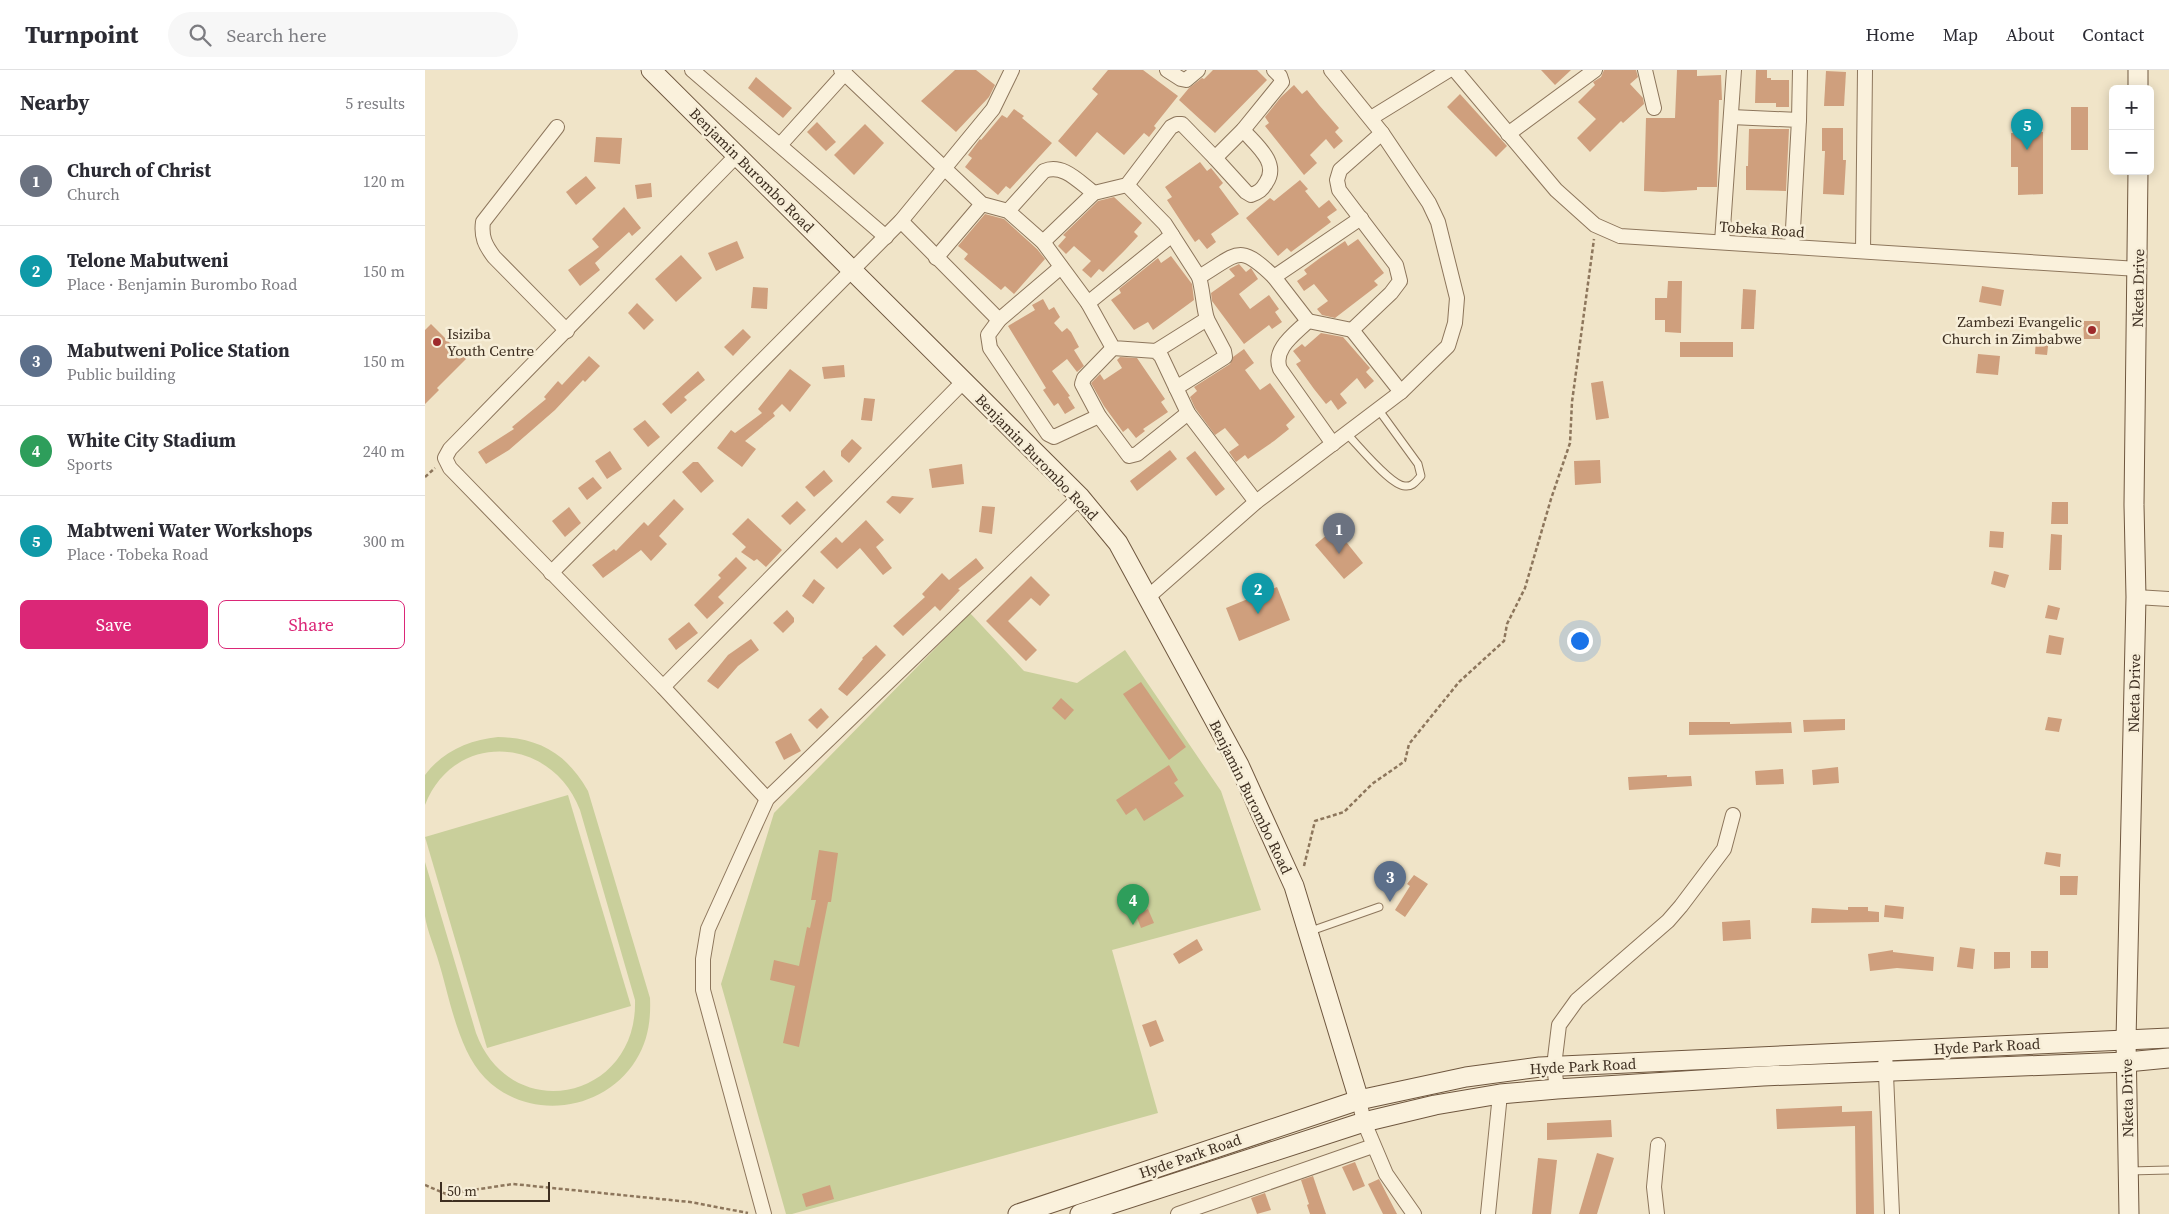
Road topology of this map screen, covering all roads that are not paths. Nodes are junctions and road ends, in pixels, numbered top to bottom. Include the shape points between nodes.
1 (651, 70) edge
2 (693, 70) edge
3 (1012, 70) edge
4 (1167, 70) edge
5 (1198, 70) edge
6 (1274, 70) edge
7 (1331, 70) edge
8 (1449, 70) edge
9 (1455, 70) edge
10 (1595, 70) edge
11 (1645, 70) edge
12 (1734, 70) edge
13 (1799, 70) edge
14 (1865, 70) edge
15 (2138, 70) edge
16 (843, 72) edge
17 (2138, 85) edge
18 (1654, 108) dead end
19 (1731, 117) junction
20 (1371, 118) junction
21 (1799, 120) junction
22 (557, 127) dead end
23 (1243, 130) junction
24 (1382, 133) junction
25 (1508, 134) junction
26 (780, 145) junction
27 (737, 155) junction
28 (1215, 158) junction
29 (944, 168) junction
30 (2138, 175) edge
31 (1127, 185) junction
32 (1094, 193) junction
33 (983, 204) junction
34 (1008, 211) junction
35 (1361, 218) junction
36 (901, 222) junction
37 (1172, 235) junction
38 (885, 237) junction
39 (1043, 242) junction
40 (1722, 242) junction
41 (1793, 247) junction
42 (1863, 251) junction
43 (936, 258) junction
44 (1061, 267) junction
45 (2138, 269) junction
46 (851, 270) junction
47 (1199, 277) junction
48 (1274, 277) junction
49 (1087, 302) junction
50 (999, 320) junction
51 (1207, 320) junction
52 (1308, 321) junction
53 (1352, 330) junction
54 (567, 331) junction
55 (1113, 348) junction
56 (1156, 351) junction
57 (963, 382) junction
58 (1176, 388) junction
59 (1401, 392) junction
60 (1378, 409) junction
61 (1188, 412) junction
62 (1099, 416) junction
63 (1347, 434) junction
64 (1333, 444) junction
65 (1080, 497) junction
66 (1256, 502) junction
67 (551, 573) junction
68 (1149, 597) junction
69 (2136, 597) junction
70 (2169, 599) edge
71 (663, 687) junction
72 (767, 799) junction
73 (1733, 815) dead end
74 (1379, 907) dead end
75 (1308, 932) junction
76 (2169, 1038) edge
77 (2126, 1040) junction
78 (1885, 1051) junction
79 (2169, 1058) edge
80 (2127, 1062) junction
81 (1554, 1066) junction
82 (1885, 1070) junction
83 (1557, 1088) junction
84 (1500, 1094) junction
85 (1359, 1100) junction
86 (1364, 1122) junction
87 (1658, 1145) dead end
88 (1373, 1146) junction
89 (2169, 1170) edge
90 (2128, 1171) junction
91 (764, 1214) edge
92 (1018, 1214) edge
93 (1080, 1214) edge
94 (1178, 1214) edge
95 (1414, 1214) edge
96 (1488, 1214) edge
97 (1657, 1214) edge
98 (1892, 1214) edge
99 (2129, 1214) edge

1 - 27 street, Benjamin Burombo Road
2 - 26 street
3 - 29 street via 993,109
4 - 5 street via 1186,80
6 - 23 street via 1282,82
7 - 20 street
8 - 20 street
9 - 25 street, Tobeka Road
10 - 25 street
11 - 18 street
12 - 19 street
13 - 21 street
14 - 42 street
15 - 17 street
16 - 26 street
16 - 29 street
19 - 21 street
19 - 40 street
20 - 24 street
21 - 41 street
22 - 54 street via 483,222 482,234 494,257
23 - 28 street
23 - 28 street via 1271,166 1271,176 1261,191 1251,195 1246,192
24 - 35 street via 1340,170 1337,180 1339,190
24 - 59 street via 1435,216 1457,298 1455,323 1448,346
25 - 40 street, Tobeka Road via 1556,190 1595,225 1619,236
26 - 38 street
27 - 46 street, Benjamin Burombo Road
27 - 54 street
28 - 31 street via 1183,124 1177,124 1171,127
29 - 33 street
29 - 36 street
30 - 45 street, Nketa Drive
31 - 32 street
31 - 37 street
32 - 34 street via 1061,169 1053,167 1044,171
32 - 39 street
33 - 34 street
33 - 43 street
34 - 39 street
35 - 48 street
35 - 53 street via 1397,265 1400,280 1391,293
36 - 38 street
36 - 43 street
37 - 47 street
37 - 49 street
38 - 46 street
39 - 44 street
40 - 41 street, Tobeka Road
41 - 42 street, Tobeka Road
42 - 45 street, Tobeka Road
43 - 50 street
44 - 49 street
44 - 50 street
45 - 69 street, Nketa Drive
46 - 57 street, Benjamin Burombo Road
46 - 67 street
47 - 48 street via 1237,254 1256,259
47 - 51 street
48 - 52 street
49 - 55 street
50 - 62 street via 988,334 989,348 1048,434 1053,437
51 - 56 street
51 - 58 street via 1225,357
52 - 53 street
52 - 64 street via 1279,352 1277,360
53 - 59 street
54 - 67 street via 445,458 450,468
55 - 56 street
55 - 62 street via 1082,384
56 - 58 street
57 - 65 street, Benjamin Burombo Road
57 - 71 street
58 - 61 street
59 - 60 street
60 - 63 street
60 - 63 lane via 1418,464 1421,476 1414,484 1404,487 1393,482
61 - 62 street via 1137,454 1129,456
61 - 66 street
63 - 64 street
64 - 66 street
65 - 68 street, Benjamin Burombo Road via 1118,543
65 - 72 street
66 - 68 street
67 - 71 street
68 - 75 street, Benjamin Burombo Road via 1239,765 1294,886
69 - 70 street
69 - 77 street, Nketa Drive
71 - 72 street
72 - 91 street via 708,929 703,959 703,990
73 - 81 street via 1724,849 1681,906 1577,1000 1559,1025
74 - 75 lane
75 - 85 street, Benjamin Burombo Road
76 - 77 street, Hyde Park Road
77 - 78 street, Hyde Park Road
77 - 80 street, Nketa Drive
78 - 81 street, Hyde Park Road
78 - 82 street
79 - 80 street, Hyde Park Road
80 - 82 street, Hyde Park Road
80 - 90 street, Nketa Drive
81 - 83 street
81 - 85 street, Hyde Park Road via 1467,1078
82 - 83 street, Hyde Park Road
82 - 98 street
83 - 84 street, Hyde Park Road
84 - 86 street, Hyde Park Road
84 - 96 street
85 - 86 street
85 - 92 street, Hyde Park Road
86 - 88 street
86 - 93 street, Hyde Park Road
87 - 97 street via 1654,1187
88 - 94 street
88 - 95 street via 1386,1174
89 - 90 lane
90 - 99 street, Nketa Drive

